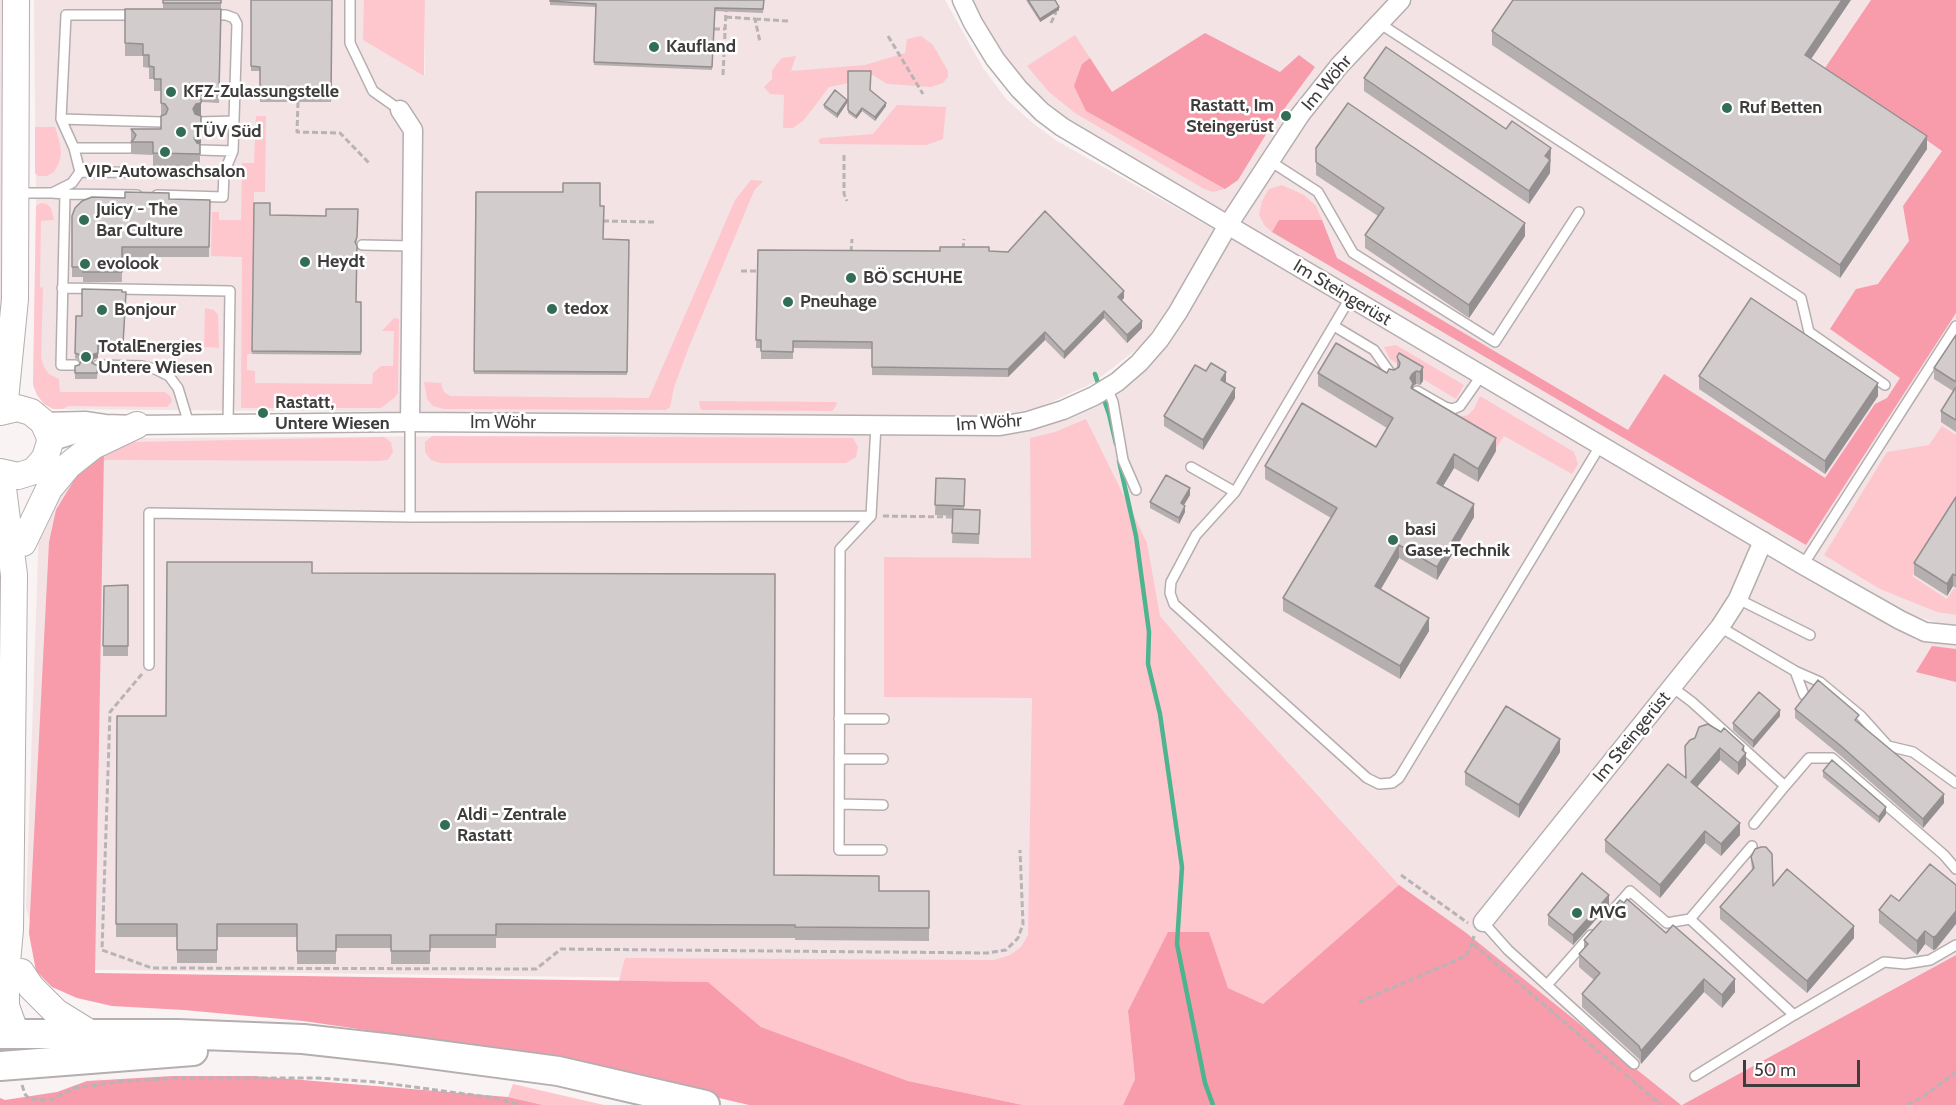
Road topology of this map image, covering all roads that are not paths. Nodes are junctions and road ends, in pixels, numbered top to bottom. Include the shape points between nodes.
1 (16, 0) edge
2 (350, 0) edge
3 (962, 0) edge
4 (1401, 0) edge
5 (146, 15) edge
6 (203, 15) edge
7 (1378, 23) junction
8 (400, 110) joint
9 (61, 119) junction
10 (234, 121) junction
11 (161, 122) edge
12 (200, 122) edge
13 (74, 148) junction
14 (129, 148) edge
15 (201, 150) edge
16 (233, 151) junction
17 (1270, 161) junction
18 (80, 172) junction
19 (224, 173) junction
20 (16, 193) junction
21 (52, 194) junction
22 (65, 194) junction
23 (1579, 212) dead end
24 (1228, 225) junction
25 (362, 245) dead end
26 (412, 246) junction
27 (62, 288) junction
28 (1350, 298) junction
29 (15, 299) junction
30 (1334, 326) junction
31 (1956, 326) edge
32 (75, 365) edge
33 (98, 365) edge
34 (1393, 376) edge
35 (1481, 376) junction
36 (1885, 385) dead end
37 (1107, 388) junction
38 (1417, 391) edge
39 (2, 411) edge
40 (410, 422) junction
41 (189, 424) junction
42 (228, 424) junction
43 (41, 425) junction
44 (137, 425) junction
45 (876, 425) junction
46 (1600, 446) junction
47 (1191, 467) dead end
48 (1, 473) edge
49 (26, 474) junction
50 (1136, 490) dead end
51 (1235, 492) junction
52 (871, 516) junction
53 (410, 517) junction
54 (1763, 542) junction
55 (22, 543) junction
56 (1803, 565) junction
57 (14, 575) junction
58 (1738, 599) junction
59 (1720, 627) junction
60 (1810, 635) dead end
61 (1956, 636) edge
62 (149, 665) road end
63 (1795, 671) junction
64 (1672, 687) junction
65 (1804, 695) edge
66 (839, 719) junction
67 (884, 719) dead end
68 (839, 759) junction
69 (884, 759) dead end
70 (1956, 783) edge
71 (1785, 786) junction
72 (839, 804) junction
73 (883, 805) dead end
74 (1754, 824) dead end
75 (1752, 846) dead end
76 (882, 850) dead end
77 (1956, 869) edge
78 (1607, 917) edge
79 (1690, 919) junction
80 (1483, 922) joint
81 (1600, 925) edge
82 (1956, 945) edge
83 (9, 977) edge
84 (1547, 985) junction
85 (1794, 1015) junction
86 (90, 1033) junction
87 (8, 1034) edge
88 (393, 1048) junction
89 (1634, 1064) dead end
90 (8, 1065) edge
91 (1695, 1076) dead end
92 (705, 1105) edge

1 - 20 street
2 - 8 lane via 350,43 373,91
3 - 24 street, Im Steingerüst via 995,59 1042,112
4 - 7 street, Im Wöhr
5 - 9 lane via 66,15
6 - 10 lane via 226,15 237,24
7 - 17 street, Im Wöhr via 1300,115
7 - 36 lane via 1801,298 1809,332
8 - 26 street via 413,130
9 - 11 lane
9 - 13 lane
10 - 12 lane
10 - 16 lane
13 - 14 lane
13 - 18 lane
15 - 16 lane
16 - 19 lane
17 - 23 lane via 1318,192 1353,253 1495,342
17 - 24 street, Im Wöhr
18 - 19 lane
18 - 21 lane via 72,183
19 - 22 lane via 224,196
20 - 21 lane
20 - 29 street
21 - 22 lane
22 - 27 lane
24 - 28 street, Im Steingerüst
24 - 37 street, Im Wöhr via 1160,339
25 - 26 lane
26 - 40 street
27 - 32 lane via 61,365
27 - 42 lane via 230,291
28 - 30 lane
28 - 35 street, Im Steingerüst
29 - 39 street
29 - 43 street via 24,385
30 - 34 lane via 1374,350
30 - 51 lane
31 - 56 lane
33 - 41 lane via 142,366 169,376 178,388
35 - 38 lane via 1460,406 1453,409
35 - 46 street, Im Steingerüst
37 - 45 street, Im Wöhr via 1063,410 1000,426
37 - 50 lane via 1123,460
39 - 43 street via 17,408
40 - 42 street, Im Wöhr
40 - 45 street, Im Wöhr
40 - 53 lane
41 - 42 street, Im Wöhr
41 - 44 street, Im Wöhr
43 - 44 street, Im Wöhr via 85,421
43 - 49 street via 49,451 40,465
44 - 55 street via 93,446 58,476
45 - 52 lane
46 - 51 lane via 1399,778 1392,783 1367,778 1174,604 1172,582 1196,536
46 - 54 street, Im Steingerüst
47 - 51 lane
48 - 49 street
48 - 57 street
49 - 55 street via 21,502
52 - 53 lane
52 - 66 lane via 840,549
53 - 62 lane via 149,513
54 - 56 street, Im Steingerüst
54 - 58 street, Im Steingerüst
55 - 57 street
56 - 61 street, Im Steingerüst via 1925,632
57 - 83 street
58 - 59 street, Im Steingerüst
58 - 60 lane
59 - 63 lane
59 - 64 street, Im Steingerüst
63 - 65 lane
63 - 70 lane via 1821,682 1861,716 1888,746 1913,752
64 - 71 lane
64 - 80 street, Im Steingerüst
66 - 67 lane
66 - 68 lane
68 - 69 lane
68 - 72 lane
71 - 74 lane
71 - 77 lane via 1809,758 1832,758
72 - 73 lane
72 - 76 lane via 839,850
75 - 79 lane
78 - 79 lane via 1630,891 1667,923
79 - 85 lane
80 - 84 lane
81 - 84 lane
82 - 85 lane via 1930,960 1884,962
83 - 86 street via 31,987 56,1012
83 - 87 street via 21,1009
84 - 89 lane
85 - 91 lane
86 - 87 main road
86 - 88 main road via 260,1036
87 - 90 street
88 - 90 main road via 230,1048
88 - 92 main road via 558,1071

